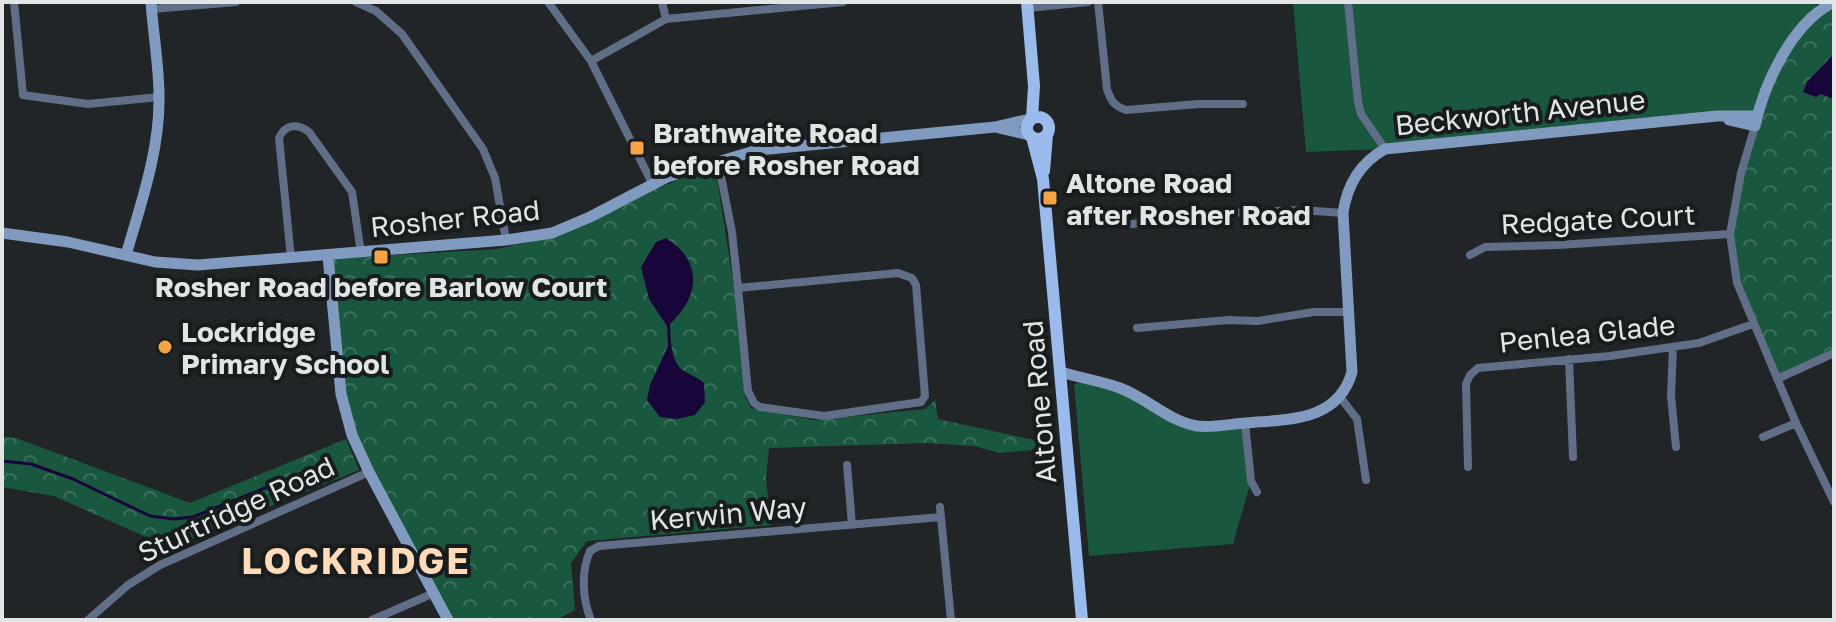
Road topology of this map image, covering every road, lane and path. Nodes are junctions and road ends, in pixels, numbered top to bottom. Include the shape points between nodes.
1 (14, 2) edge
2 (236, 2) edge
3 (356, 2) edge
4 (548, 2) edge
5 (662, 2) edge
6 (843, 2) edge
7 (1088, 2) edge
8 (1098, 2) edge
9 (1348, 2) edge
10 (1824, 4) edge
11 (1028, 5) edge
12 (151, 6) edge
13 (666, 19) junction
14 (591, 61) junction
15 (159, 97) junction
16 (1243, 104) dead end
17 (1036, 119) junction
18 (1756, 121) junction
19 (995, 127) junction
20 (1047, 135) junction
21 (1030, 136) junction
22 (1385, 149) junction
23 (718, 161) junction
24 (1043, 179) junction
25 (652, 183) junction
26 (1343, 213) junction
27 (1132, 224) dead end
28 (2, 233) edge
29 (1730, 234) junction
30 (506, 240) junction
31 (361, 253) junction
32 (126, 255) junction
33 (1470, 255) dead end
34 (328, 256) junction
35 (291, 258) junction
36 (738, 288) junction
37 (1349, 312) junction
38 (1753, 324) junction
39 (1137, 328) dead end
40 (1673, 347) junction
41 (1834, 353) edge
42 (1569, 359) junction
43 (1061, 379) junction
44 (1777, 379) junction
45 (1340, 397) junction
46 (1245, 423) junction
47 (1796, 423) junction
48 (1763, 437) dead end
49 (1676, 447) dead end
50 (1573, 457) dead end
51 (847, 465) dead end
52 (1468, 467) dead end
53 (369, 472) junction
54 (1366, 480) dead end
55 (1257, 492) dead end
56 (1834, 502) edge
57 (852, 525) junction
58 (434, 593) junction
59 (88, 620) edge
60 (372, 620) edge
61 (448, 620) edge
62 (591, 620) edge
63 (951, 620) edge
64 (1082, 620) edge

1 - 15 street via 23,95 88,104
2 - 12 street
3 - 30 street via 376,11 402,34 483,149 495,178
4 - 14 street
5 - 13 street
6 - 13 street
7 - 11 street
8 - 16 street via 1107,89 1116,106 1126,110
9 - 22 street via 1361,114
10 - 18 street via 1773,73
11 - 17 main road
12 - 15 street
13 - 14 street
14 - 25 street
15 - 32 street via 151,167
17 - 19 street, Rosher Road
17 - 20 main road via 1050,127
17 - 21 main road via 1027,127
18 - 22 street, Beckworth Avenue via 1717,116
18 - 29 street
19 - 21 street, Rosher Road
19 - 23 street, Rosher Road via 758,150
20 - 21 main road
20 - 24 main road, Altone Road
21 - 24 main road, Altone Road
22 - 26 street, Beckworth Avenue via 1352,180
23 - 25 street, Rosher Road
23 - 36 street
24 - 43 main road, Altone Road
25 - 30 street, Rosher Road via 552,233
26 - 27 street via 1202,214
26 - 37 street, Beckworth Avenue
28 - 32 street, Rosher Road
29 - 33 street, Redgate Court via 1485,247
29 - 38 street via 1737,283
30 - 31 street, Rosher Road
31 - 34 street, Rosher Road
31 - 35 street via 352,192 309,132 292,126 279,138
32 - 35 street, Rosher Road via 176,265
34 - 35 street, Rosher Road
34 - 53 street via 341,394
36 - 36 street via 906,274 916,285 925,396 921,402 824,416 760,407 748,391
37 - 39 street
37 - 45 street, Beckworth Avenue via 1352,372
38 - 40 street, Penlea Glade
38 - 44 street
40 - 42 street, Penlea Glade
40 - 49 street
41 - 44 street
42 - 50 street
42 - 52 street, Penlea Glade via 1486,366 1470,375
43 - 46 street via 1121,388 1187,423
43 - 64 main road, Altone Road
44 - 47 street
45 - 46 street via 1311,416
45 - 54 street via 1357,419
46 - 55 street via 1251,481
47 - 48 street
47 - 56 street
51 - 57 street
53 - 58 street
53 - 59 street, Sturtridge Road via 160,565
57 - 62 street, Kerwin Way via 599,546 590,551 583,573
57 - 63 street, Kerwin Way via 941,512
58 - 60 street
58 - 61 street

